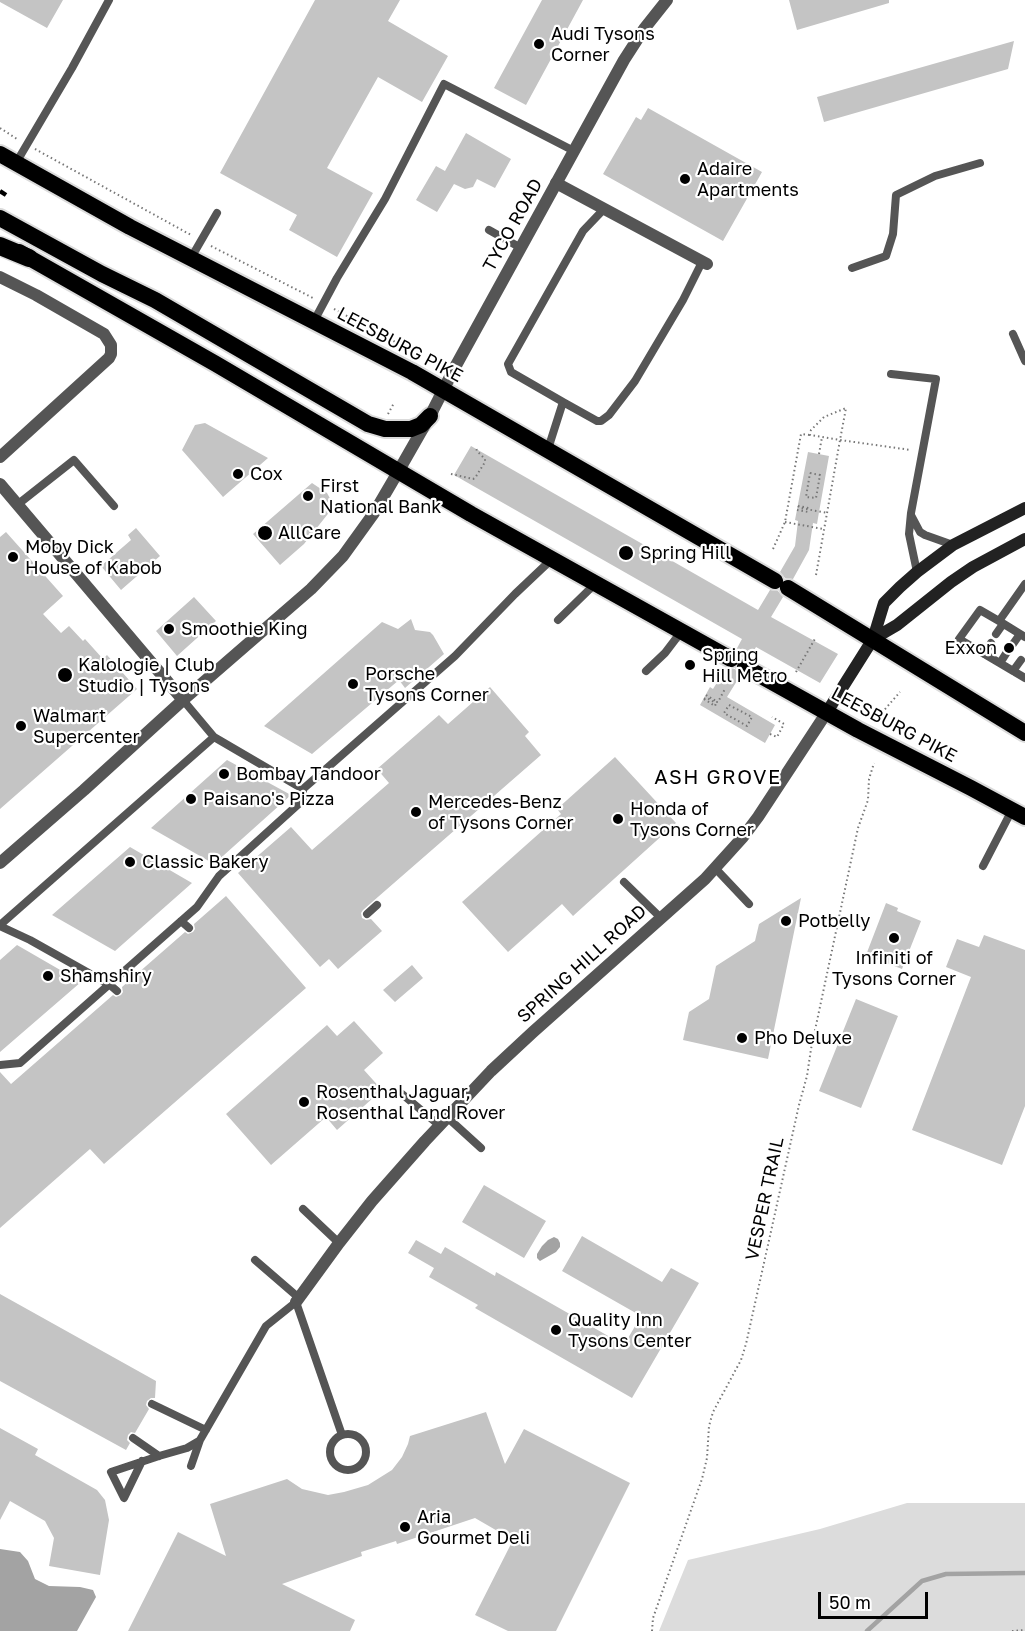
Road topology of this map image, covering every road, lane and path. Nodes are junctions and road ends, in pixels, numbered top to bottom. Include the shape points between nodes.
1 (109, 0) edge
2 (667, 0) edge
3 (574, 151) junction
4 (0, 154) edge
5 (16, 163) junction
6 (980, 163) dead end
7 (556, 183) junction
8 (604, 208) junction
9 (217, 213) dead end
10 (0, 218) edge
11 (489, 230) dead end
12 (0, 243) edge
13 (521, 248) junction
14 (29, 258) joint
15 (191, 259) junction
16 (704, 263) joint
17 (852, 268) dead end
18 (0, 277) edge
19 (314, 321) junction
20 (1013, 334) dead end
21 (1025, 361) edge
22 (891, 374) dead end
23 (444, 390) junction
24 (563, 402) junction
25 (430, 416) junction
26 (810, 435) junction
27 (822, 437) junction
28 (840, 440) junction
29 (476, 448) dead end
30 (548, 449) junction
31 (922, 452) junction
32 (819, 454) dead end
33 (0, 457) edge
34 (398, 472) junction
35 (451, 474) dead end
36 (820, 475) joint
37 (0, 484) edge
38 (17, 505) junction
39 (114, 506) dead end
40 (1025, 508) edge
41 (809, 510) dead end
42 (828, 513) junction
43 (910, 513) junction
44 (784, 522) junction
45 (824, 529) junction
46 (1025, 539) edge
47 (953, 545) junction
48 (772, 549) dead end
49 (552, 559) junction
50 (916, 572) junction
51 (816, 575) dead end
52 (595, 584) junction
53 (1025, 584) edge
54 (558, 620) dead end
55 (1001, 622) junction
56 (681, 632) junction
57 (996, 634) dead end
58 (1023, 635) edge
59 (816, 637) dead end
60 (873, 639) junction
61 (990, 643) dead end
62 (1013, 644) dead end
63 (1007, 652) dead end
64 (984, 654) junction
65 (1021, 660) dead end
66 (1000, 663) junction
67 (646, 671) dead end
68 (1013, 671) junction
69 (796, 672) dead end
70 (1025, 678) edge
71 (725, 689) dead end
72 (900, 692) dead end
73 (183, 700) junction
74 (716, 702) dead end
75 (729, 705) joint
76 (827, 712) junction
77 (879, 716) dead end
78 (772, 717) dead end
79 (1025, 733) edge
80 (770, 734) dead end
81 (214, 737) junction
82 (874, 763) dead end
83 (303, 789) junction
84 (1018, 814) edge
85 (0, 862) edge
86 (983, 866) dead end
87 (715, 868) junction
88 (624, 882) dead end
89 (749, 904) dead end
90 (378, 905) dead end
91 (367, 914) dead end
92 (661, 918) junction
93 (181, 921) junction
94 (0, 926) edge
95 (189, 928) dead end
96 (110, 986) junction
97 (117, 991) dead end
98 (0, 1065) edge
99 (402, 1094) dead end
100 (444, 1122) junction
101 (481, 1148) dead end
102 (303, 1209) dead end
103 (339, 1243) junction
104 (255, 1260) dead end
105 (298, 1300) junction
106 (152, 1404) dead end
107 (206, 1430) junction
108 (342, 1435) junction
109 (133, 1438) dead end
110 (200, 1440) junction
111 (159, 1456) junction
112 (142, 1461) junction
113 (191, 1466) dead end
114 (1025, 1630) edge
115 (652, 1631) edge
116 (1012, 1631) edge

1 - 5 lane
2 - 3 street, TYCO ROAD via 624,60
3 - 7 street, TYCO ROAD
3 - 19 lane via 444,84 385,199
4 - 5 highway, LEESBURG PIKE
5 - 15 highway, LEESBURG PIKE
6 - 17 lane via 935,176 896,195 886,256
7 - 8 street
7 - 13 street, TYCO ROAD
8 - 16 street
8 - 24 lane via 583,231 508,364 511,372
9 - 15 lane
10 - 25 highway via 155,300 369,424 385,429 411,429
11 - 13 lane
12 - 14 highway
13 - 23 street, TYCO ROAD
14 - 34 highway, LEESBURG PIKE
15 - 19 highway, LEESBURG PIKE
16 - 24 lane via 635,381 609,415 597,421
18 - 33 street via 104,334 111,345 109,358
19 - 23 highway, LEESBURG PIKE
20 - 21 lane
22 - 31 lane via 936,379
23 - 25 street, TYCO ROAD
23 - 30 highway, LEESBURG PIKE
24 - 30 lane
25 - 34 street, TYCO ROAD
26 - 27 path
26 - 28 path via 824,417 846,408
26 - 44 path via 801,435
27 - 28 path
27 - 32 path
28 - 31 path
28 - 42 path
29 - 35 path via 485,462 475,478
30 - 60 highway, LEESBURG PIKE
31 - 43 lane
34 - 49 highway, LEESBURG PIKE
34 - 73 street, TYCO ROAD via 343,556 311,589
36 - 36 path via 810,473 806,497 816,498
37 - 38 street
38 - 39 lane via 74,460
38 - 73 street
40 - 47 main road, SPRING HILL ROAD
41 - 42 path via 798,506
42 - 45 path
43 - 47 lane via 920,532
43 - 50 lane via 909,534
44 - 45 path
44 - 48 path
45 - 51 path
46 - 60 main road, SPRING HILL ROAD via 973,567
47 - 50 main road, SPRING HILL ROAD
49 - 52 highway, LEESBURG PIKE
49 - 83 lane via 455,656
50 - 60 main road, SPRING HILL ROAD via 884,603
52 - 54 lane
52 - 56 highway, LEESBURG PIKE
53 - 55 lane
55 - 57 lane
55 - 58 lane
55 - 64 lane via 980,610 959,639
56 - 67 lane
56 - 76 highway, LEESBURG PIKE
58 - 62 lane
59 - 69 path
60 - 76 main road, SPRING HILL ROAD
60 - 79 highway, LEESBURG PIKE
61 - 64 lane
63 - 66 lane
64 - 66 lane
65 - 68 lane
66 - 68 lane
68 - 70 lane
71 - 74 path via 718,702 704,699 715,706
72 - 77 path
73 - 81 lane
73 - 85 street, TYCO ROAD
75 - 75 path via 724,713 747,726 752,717
76 - 84 highway, LEESBURG PIKE
76 - 87 street, SPRING HILL ROAD via 758,817
78 - 80 path via 784,724 777,737
81 - 83 lane
81 - 94 lane
82 - 115 path, VESPER TRAIL via 746,1344 712,1412 702,1479 653,1618
83 - 93 lane via 303,800 219,876 197,907
84 - 86 lane
87 - 89 lane
87 - 92 street, SPRING HILL ROAD
88 - 92 lane
90 - 91 lane
92 - 100 street, SPRING HILL ROAD via 491,1071
93 - 95 lane
93 - 96 lane
94 - 96 lane
96 - 97 lane
96 - 98 lane via 20,1063
99 - 100 lane
100 - 101 lane
100 - 103 street, SPRING HILL ROAD
102 - 103 lane
103 - 105 street, SPRING HILL ROAD
104 - 105 lane
105 - 107 lane via 266,1326
105 - 108 lane
106 - 107 lane
107 - 110 lane
108 - 108 lane via 332,1444 331,1457 340,1468 354,1469 364,1460 365,1446 356,1436
109 - 111 lane
110 - 111 lane
110 - 113 lane
111 - 112 lane
112 - 112 lane via 111,1472 124,1498 133,1479
114 - 116 path

